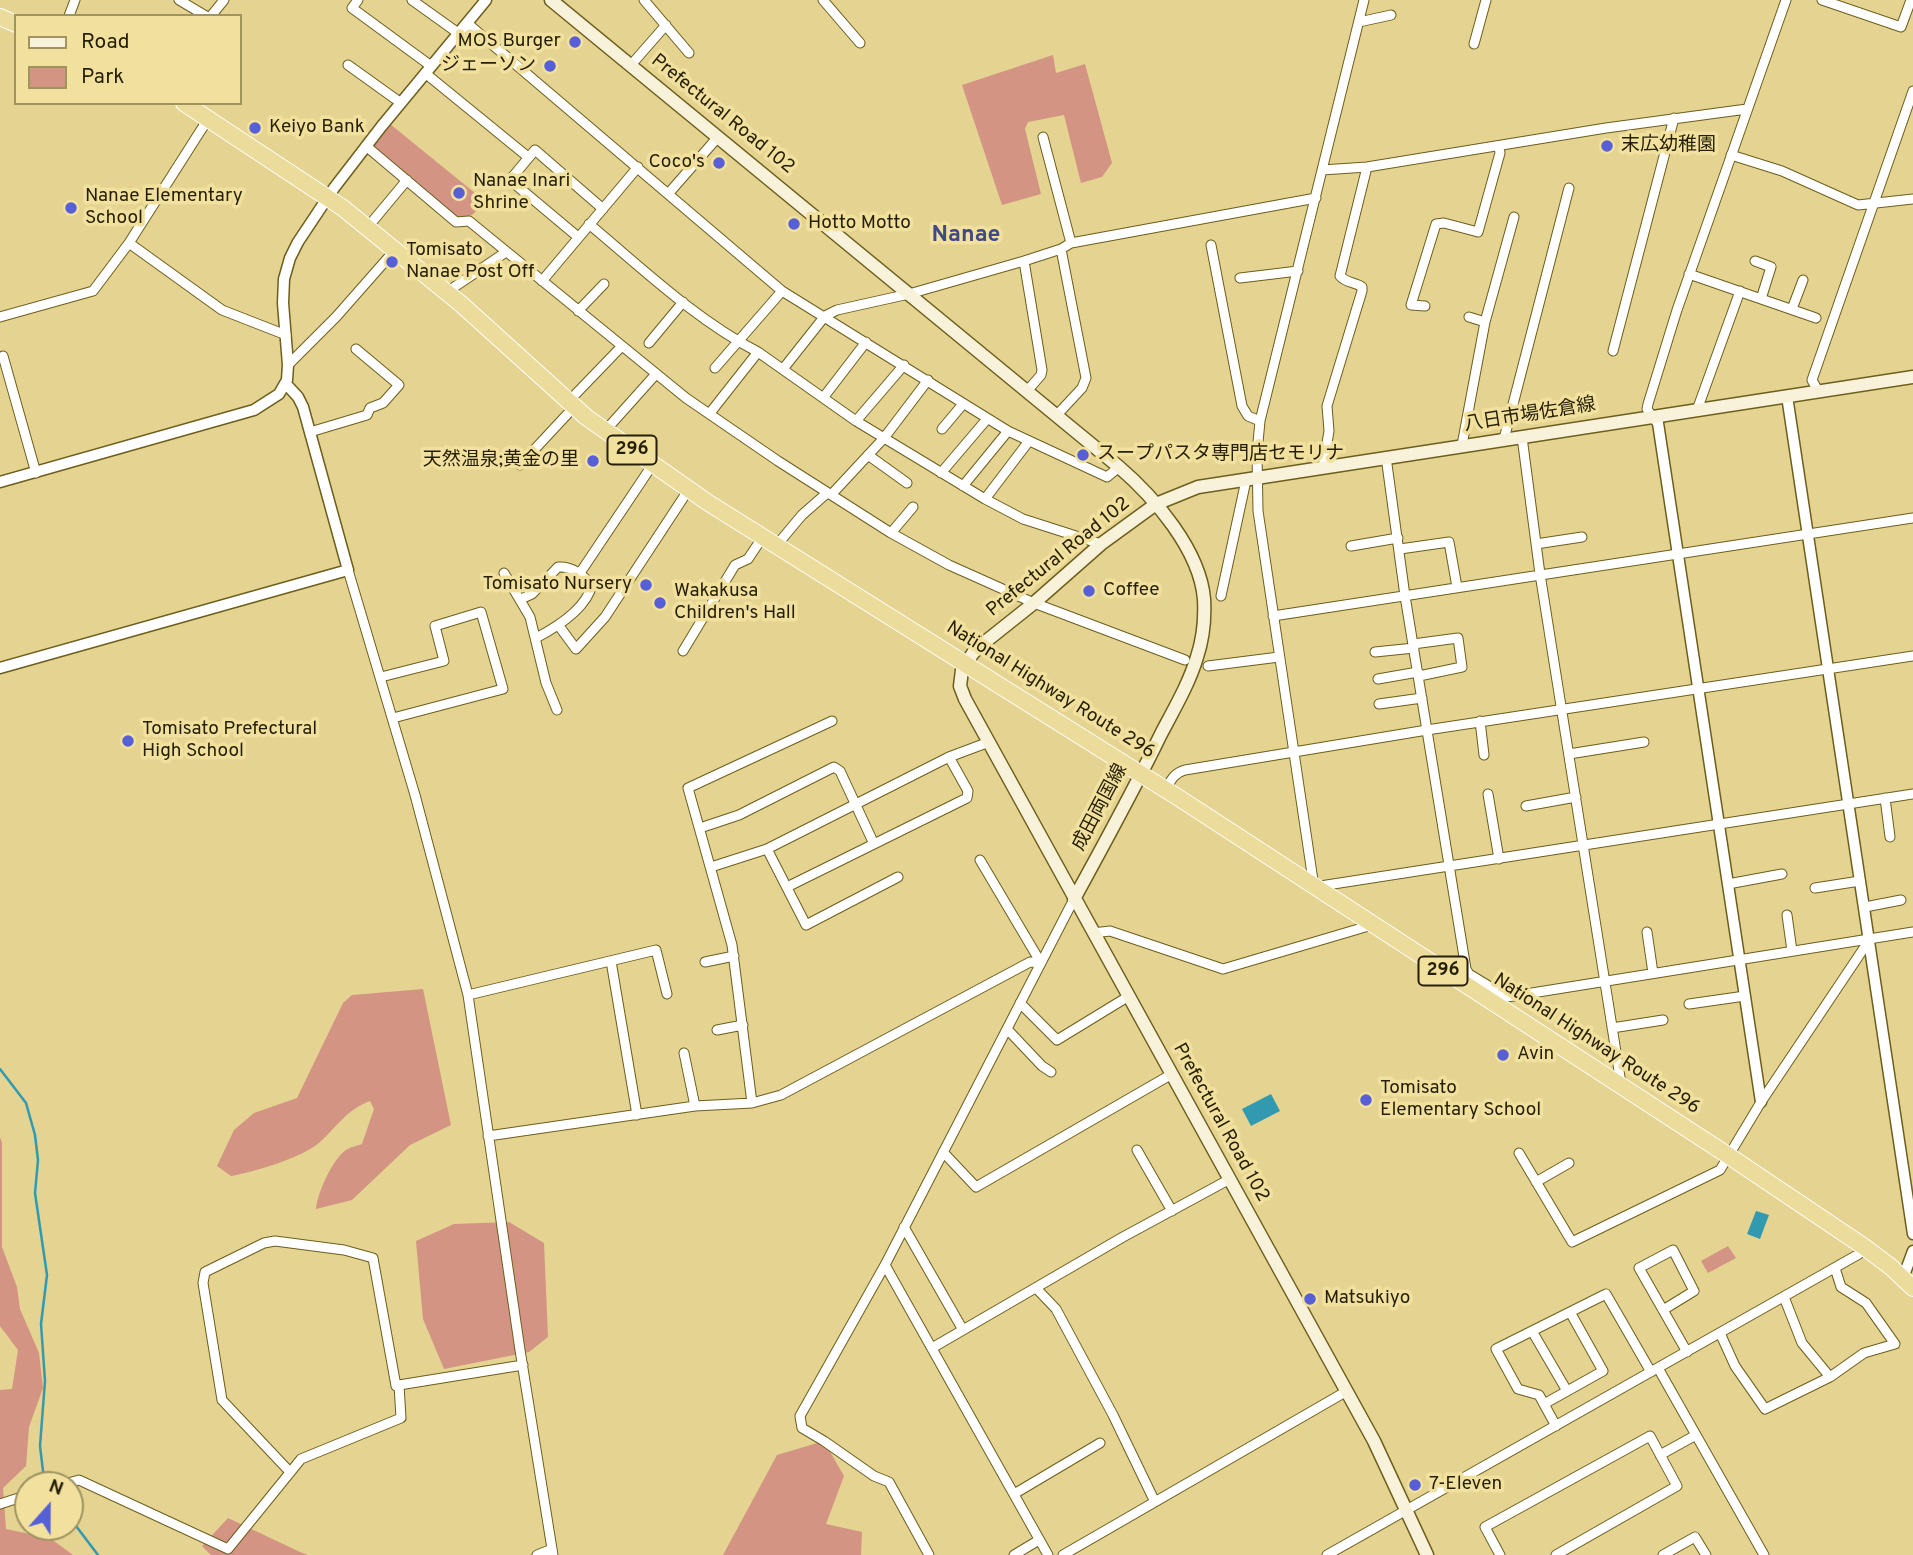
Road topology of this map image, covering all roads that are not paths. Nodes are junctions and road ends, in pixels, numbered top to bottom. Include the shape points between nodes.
1 (179, 0) edge
2 (224, 0) edge
3 (358, 0) edge
4 (412, 0) edge
5 (486, 0) edge
6 (551, 0) edge
7 (644, 0) edge
8 (823, 0) edge
9 (1364, 0) edge
10 (1486, 0) edge
11 (1786, 0) edge
12 (1822, 0) edge
13 (1911, 0) edge
14 (204, 14) edge
15 (210, 14) edge
16 (1391, 15) dead end
17 (1359, 22) junction
18 (467, 23) junction
19 (666, 24) junction
20 (458, 33) junction
21 (860, 43) dead end
22 (1474, 44) dead end
23 (690, 53) dead end
24 (348, 65) dead end
25 (631, 65) junction
26 (428, 69) junction
27 (1913, 91) edge
28 (401, 103) junction
29 (187, 105) edge
30 (1747, 108) junction
31 (1674, 118) junction
32 (208, 119) junction
33 (718, 137) junction
34 (1044, 137) dead end
35 (366, 146) junction
36 (1499, 147) junction
37 (1731, 155) junction
38 (528, 157) junction
39 (638, 167) junction
40 (1367, 167) junction
41 (1322, 170) junction
42 (407, 180) junction
43 (1569, 188) dead end
44 (1913, 189) edge
45 (668, 194) junction
46 (328, 197) junction
47 (1316, 198) junction
48 (1911, 200) edge
49 (1873, 203) junction
50 (603, 209) junction
51 (1514, 217) dead end
52 (589, 224) junction
53 (367, 228) junction
54 (578, 237) junction
55 (129, 243) junction
56 (1071, 243) junction
57 (1211, 245) dead end
58 (395, 250) junction
59 (1061, 250) junction
60 (506, 252) junction
61 (1024, 261) junction
62 (1755, 261) dead end
63 (1298, 271) junction
64 (1689, 274) junction
65 (1240, 278) dead end
66 (1803, 280) dead end
67 (541, 281) junction
68 (604, 284) dead end
69 (782, 291) junction
70 (1740, 291) junction
71 (447, 292) junction
72 (909, 294) junction
73 (1762, 299) junction
74 (683, 302) junction
75 (1425, 306) dead end
76 (1792, 309) junction
77 (578, 311) junction
78 (825, 316) junction
79 (0, 317) edge
80 (1469, 317) dead end
81 (1816, 318) dead end
82 (1485, 322) junction
83 (286, 335) junction
84 (737, 342) junction
85 (866, 342) junction
86 (649, 343) dead end
87 (621, 347) junction
88 (356, 349) dead end
89 (1613, 351) dead end
90 (758, 352) junction
91 (3, 356) dead end
92 (288, 365) junction
93 (904, 365) junction
94 (715, 368) dead end
95 (783, 369) junction
96 (656, 374) junction
97 (1913, 377) edge
98 (928, 380) junction
99 (286, 384) junction
100 (1027, 391) junction
101 (1818, 391) junction
102 (1787, 396) junction
103 (823, 398) junction
104 (963, 404) junction
105 (571, 405) junction
106 (1697, 410) junction
107 (710, 413) junction
108 (1056, 416) junction
109 (1652, 416) junction
110 (987, 419) junction
111 (856, 421) junction
112 (1261, 421) junction
113 (942, 429) dead end
114 (606, 431) junction
115 (1008, 431) junction
116 (310, 432) junction
117 (1522, 437) junction
118 (884, 438) junction
119 (1503, 439) junction
120 (1029, 441) junction
121 (1462, 445) junction
122 (868, 455) junction
123 (1386, 457) junction
124 (653, 464) junction
125 (520, 465) dead end
126 (1119, 467) junction
127 (1323, 467) junction
128 (36, 472) junction
129 (941, 473) junction
130 (1259, 476) junction
131 (0, 482) edge
132 (907, 483) dead end
133 (1245, 485) dead end
134 (963, 486) junction
135 (689, 489) junction
136 (829, 494) junction
137 (985, 499) junction
138 (1156, 504) junction
139 (912, 507) dead end
140 (1913, 518) edge
141 (891, 533) junction
142 (1809, 535) junction
143 (1582, 537) dead end
144 (1398, 538) junction
145 (769, 542) junction
146 (1101, 544) junction
147 (1536, 544) junction
148 (1351, 546) dead end
149 (1399, 549) junction
150 (1679, 555) junction
151 (348, 570) junction
152 (504, 573) dead end
153 (580, 573) junction
154 (1540, 574) junction
155 (1457, 587) junction
156 (1221, 596) dead end
157 (1405, 596) junction
158 (521, 599) junction
159 (1034, 603) junction
160 (1273, 616) junction
161 (559, 626) junction
162 (536, 638) junction
163 (1414, 646) junction
164 (683, 650) dead end
165 (1375, 652) dead end
166 (1913, 656) edge
167 (1279, 657) junction
168 (1185, 660) dead end
169 (966, 663) junction
170 (1208, 666) dead end
171 (0, 668) edge
172 (1827, 668) junction
173 (1418, 674) junction
174 (381, 677) junction
175 (1378, 678) dead end
176 (1698, 688) junction
177 (1422, 698) junction
178 (1379, 704) dead end
179 (1562, 709) junction
180 (557, 710) dead end
181 (393, 718) junction
182 (832, 721) dead end
183 (1480, 722) junction
184 (1427, 730) junction
185 (989, 742) junction
186 (1644, 742) dead end
187 (1293, 751) junction
188 (1569, 754) junction
189 (1484, 755) dead end
190 (949, 757) junction
191 (1142, 774) junction
192 (1166, 789) junction
193 (1488, 794) dead end
194 (1913, 794) edge
195 (1576, 797) junction
196 (1885, 798) junction
197 (855, 802) junction
198 (1847, 804) junction
199 (1526, 806) dead end
200 (1719, 822) junction
201 (700, 828) junction
202 (1890, 836) dead end
203 (874, 844) junction
204 (1583, 846) junction
205 (768, 849) junction
206 (1499, 859) junction
207 (980, 860) dead end
208 (1450, 866) junction
209 (711, 867) junction
210 (1782, 874) dead end
211 (898, 877) dead end
212 (1860, 881) junction
213 (1728, 884) junction
214 (787, 887) junction
215 (1314, 887) junction
216 (1815, 888) dead end
217 (1074, 899) junction
218 (1901, 900) dead end
219 (1865, 907) junction
220 (1787, 915) dead end
221 (1372, 925) junction
222 (1647, 932) dead end
223 (1913, 932) edge
224 (1093, 933) junction
225 (1870, 939) junction
226 (1792, 951) junction
227 (734, 956) junction
228 (1739, 960) junction
229 (611, 961) junction
230 (705, 962) dead end
231 (1041, 963) junction
232 (1653, 973) junction
233 (1604, 980) junction
234 (667, 993) dead end
235 (1488, 994) junction
236 (468, 995) junction
237 (1129, 996) junction
238 (1745, 996) junction
239 (1020, 1003) junction
240 (1689, 1004) dead end
241 (1663, 1020) dead end
242 (743, 1025) junction
243 (1612, 1028) junction
244 (1007, 1029) junction
245 (717, 1030) dead end
246 (684, 1053) dead end
247 (1051, 1072) dead end
248 (1172, 1074) junction
249 (1619, 1086) junction
250 (752, 1102) junction
251 (1761, 1102) junction
252 (695, 1107) junction
253 (637, 1115) junction
254 (488, 1136) junction
255 (1136, 1150) dead end
256 (943, 1152) junction
257 (1519, 1153) dead end
258 (1730, 1156) junction
259 (1569, 1163) dead end
260 (1905, 1175) junction
261 (1230, 1179) junction
262 (1536, 1182) junction
263 (1913, 1206) edge
264 (1172, 1210) junction
265 (904, 1227) junction
266 (1913, 1234) edge
267 (1863, 1246) junction
268 (1913, 1251) edge
269 (885, 1265) junction
270 (1835, 1268) junction
271 (1909, 1278) edge
272 (1036, 1288) junction
273 (1784, 1297) junction
274 (1663, 1310) junction
275 (1570, 1312) junction
276 (963, 1330) junction
277 (1532, 1331) junction
278 (1720, 1334) junction
279 (932, 1348) junction
280 (1687, 1352) junction
281 (523, 1365) junction
282 (1655, 1370) junction
283 (1830, 1377) junction
284 (398, 1385) junction
285 (1347, 1391) junction
286 (1567, 1391) junction
287 (1544, 1404) junction
288 (1556, 1426) junction
289 (1696, 1435) junction
290 (1100, 1443) dead end
291 (1660, 1455) junction
292 (289, 1471) junction
293 (84, 1482) edge
294 (1014, 1494) junction
295 (1154, 1502) junction
296 (1406, 1511) junction
297 (1039, 1540) junction
298 (552, 1552) edge
299 (537, 1555) edge
300 (929, 1555) edge
301 (1014, 1555) edge
302 (1048, 1555) edge
303 (1063, 1555) edge
304 (1326, 1555) edge
305 (1427, 1555) edge
306 (1500, 1555) edge
307 (1556, 1555) edge
308 (1663, 1555) edge
309 (1706, 1555) edge
310 (1764, 1555) edge

1 - 14 street
2 - 15 street
3 - 26 street via 352,8
4 - 20 street
5 - 18 street
6 - 25 main road, Prefectural Road 102
7 - 19 street
8 - 21 street
9 - 17 street
10 - 22 street
11 - 30 street
12 - 13 street via 1901,27
16 - 17 street
17 - 41 street
18 - 20 street
18 - 39 street
19 - 23 street
19 - 25 street
20 - 26 street
24 - 28 street
25 - 33 main road, Prefectural Road 102
26 - 28 street
26 - 38 street
27 - 49 street
28 - 35 street
29 - 32 highway, National Highway Route 296 / 296
30 - 31 street
30 - 37 street
31 - 36 street
31 - 89 street
32 - 46 highway, National Highway Route 296 / 296
32 - 55 street
33 - 45 street
33 - 72 main road, Prefectural Road 102
34 - 56 street
35 - 42 street
35 - 46 street
36 - 40 street
36 - 75 street via 1478,232 1436,224 1411,305
37 - 49 street via 1782,171 1858,205
37 - 64 street
38 - 50 street via 535,150
38 - 54 street via 510,180
39 - 45 street
39 - 50 street
40 - 41 street
40 - 127 street via 1340,276 1358,284 1362,291 1327,406 1329,431
41 - 47 street
42 - 53 street
42 - 60 street via 456,222 469,221
43 - 119 street
44 - 48 street
45 - 69 street
46 - 53 highway, National Highway Route 296 / 296
46 - 83 street via 290,258 284,279
47 - 56 street
47 - 63 street
48 - 49 street
49 - 101 street via 1812,380
50 - 52 street
51 - 82 street
52 - 54 street
52 - 74 street
53 - 58 highway, National Highway Route 296 / 296
54 - 67 street
55 - 79 street via 93,291
55 - 83 street via 222,310
56 - 59 street
57 - 112 street via 1242,406 1248,416
58 - 71 highway, National Highway Route 296 / 296
58 - 92 street
59 - 61 street
59 - 108 street via 1086,378
60 - 67 street
60 - 71 street
61 - 72 street
61 - 100 street via 1042,370
62 - 73 street via 1771,267
63 - 65 street
63 - 112 street
64 - 70 street
64 - 109 street via 1648,404
66 - 76 street
67 - 77 street
68 - 77 street
69 - 78 street
69 - 84 street
70 - 73 street
70 - 106 street
71 - 105 highway, National Highway Route 296 / 296
72 - 78 street
72 - 100 main road, Prefectural Road 102
73 - 76 street
74 - 84 street
74 - 86 street
76 - 81 street
77 - 87 street
78 - 85 street
78 - 95 street
80 - 82 street
82 - 121 street
83 - 92 street
84 - 90 street
84 - 94 street
85 - 93 street
85 - 103 street
87 - 96 street
87 - 105 street
88 - 116 street via 399,385 383,403 370,408 368,415
90 - 95 street
90 - 107 street
91 - 128 street
92 - 99 street
93 - 98 street
93 - 111 street
95 - 103 street
96 - 107 street
96 - 114 street
97 - 101 main road, 八日市場佐倉線
98 - 104 street
98 - 118 street
99 - 116 street via 299,397
99 - 128 street via 254,410
100 - 108 main road, Prefectural Road 102
101 - 102 main road, 八日市場佐倉線
102 - 106 main road, 八日市場佐倉線
102 - 142 street
103 - 111 street
104 - 110 street
104 - 113 street
105 - 114 highway, National Highway Route 296 / 296
105 - 125 street
106 - 109 main road, 八日市場佐倉線
107 - 136 street
108 - 126 main road, Prefectural Road 102
109 - 117 main road, 八日市場佐倉線
109 - 150 street via 1658,423
110 - 115 street
110 - 129 street
111 - 118 street
112 - 130 street
114 - 124 highway, National Highway Route 296 / 296
115 - 120 street
115 - 134 street
116 - 151 street
117 - 119 main road, 八日市場佐倉線
117 - 147 street
118 - 122 street
118 - 129 street
119 - 121 main road, 八日市場佐倉線
120 - 126 street via 1107,477
120 - 137 street
121 - 123 main road, 八日市場佐倉線
122 - 132 street
122 - 136 street
123 - 127 main road, 八日市場佐倉線
123 - 144 street
124 - 135 highway, National Highway Route 296 / 296
124 - 153 street
126 - 138 main road, Prefectural Road 102
127 - 130 main road, 八日市場佐倉線
128 - 131 street
129 - 134 street
130 - 138 main road, 八日市場佐倉線 via 1198,487
130 - 160 street via 1258,510
133 - 156 street
134 - 137 street
135 - 145 highway, National Highway Route 296 / 296
135 - 161 street via 597,628 576,649
136 - 141 street
136 - 145 street
137 - 146 street via 1023,519
138 - 146 main road, Prefectural Road 102
138 - 191 main road, 成田両国線 via 1197,571 1203,626 1198,656
139 - 141 street
140 - 142 street
141 - 159 street
142 - 150 street
142 - 172 street
143 - 147 street
144 - 148 street
144 - 149 street
145 - 164 street via 734,565
145 - 169 highway, National Highway Route 296 / 296
146 - 159 main road, Prefectural Road 102
147 - 154 street
149 - 155 street via 1449,542
149 - 157 street
150 - 154 street
150 - 176 street
151 - 171 street
151 - 174 street
152 - 158 street
153 - 158 street via 558,567
153 - 161 street via 592,585 590,594
154 - 155 street
154 - 179 street
155 - 157 street
157 - 160 street
157 - 163 street
158 - 162 street
159 - 168 street
159 - 169 main road, Prefectural Road 102
160 - 167 street
161 - 162 street
162 - 180 street
163 - 165 street
163 - 173 street
163 - 173 street via 1458,638 1462,667
166 - 172 street
167 - 170 street
167 - 187 street
169 - 185 main road, Prefectural Road 102 via 960,686
169 - 191 highway, National Highway Route 296 / 296
172 - 176 street
172 - 198 street
173 - 175 street
173 - 177 street
174 - 181 street
174 - 181 street via 444,661 435,626 481,612 503,689
176 - 179 street
176 - 200 street
177 - 178 street
177 - 184 street
179 - 183 street
179 - 188 street
181 - 236 street
182 - 201 street via 688,788
183 - 184 street
183 - 189 street
184 - 187 street
184 - 208 street
185 - 190 street
185 - 217 main road, Prefectural Road 102
186 - 188 street
187 - 192 street via 1178,772
187 - 215 street
188 - 195 street
190 - 197 street
190 - 203 street via 968,791 967,798
191 - 192 highway, National Highway Route 296 / 296
191 - 217 main road, 成田両国線
192 - 215 highway, National Highway Route 296 / 296
193 - 206 street
194 - 196 street
195 - 199 street
195 - 204 street
196 - 198 street
196 - 202 street
197 - 201 street via 834,767 739,815
197 - 203 street
197 - 205 street
198 - 200 street
198 - 212 street
200 - 204 street
200 - 213 street
201 - 209 street
203 - 214 street
204 - 206 street
204 - 233 street
205 - 209 street
205 - 214 street
206 - 208 street
207 - 231 street
208 - 215 street
208 - 235 street via 1466,969
209 - 227 street
210 - 213 street
211 - 214 street via 806,925
212 - 216 street
212 - 219 street
213 - 228 street
215 - 221 highway, National Highway Route 296 / 296
217 - 224 main road, Prefectural Road 102
217 - 231 street
218 - 219 street
219 - 225 street
220 - 226 street
221 - 224 street via 1223,969 1110,931
221 - 235 highway, National Highway Route 296 / 296
222 - 232 street
223 - 225 street
224 - 237 main road, Prefectural Road 102
225 - 226 street
225 - 251 street
225 - 260 street
226 - 228 street
227 - 230 street
227 - 242 street
228 - 232 street
228 - 238 street
229 - 234 street via 656,950
229 - 236 street
229 - 253 street
231 - 239 street
231 - 250 street via 1030,962 781,1095
232 - 233 street
233 - 235 street via 1507,997
233 - 243 street
235 - 249 highway, National Highway Route 296 / 296
236 - 254 street
237 - 239 street via 1056,1040
237 - 248 main road, Prefectural Road 102
238 - 240 street
238 - 251 street
239 - 244 street
241 - 243 street
242 - 245 street
242 - 250 street
243 - 249 street
244 - 247 street
244 - 256 street
246 - 252 street
248 - 256 street via 976,1187
248 - 261 main road, Prefectural Road 102
249 - 258 highway, National Highway Route 296 / 296
250 - 252 street
251 - 258 street
252 - 253 street
253 - 254 street
254 - 281 street
255 - 264 street
256 - 265 street
257 - 262 street
258 - 262 street via 1720,1170 1573,1242
258 - 267 highway, National Highway Route 296 / 296
259 - 262 street
260 - 263 street
260 - 266 street
261 - 264 street
261 - 285 main road, Prefectural Road 102
264 - 272 street
265 - 269 street
265 - 276 street
267 - 270 street via 1859,1254
267 - 271 highway, National Highway Route 296 / 296
268 - 271 street
269 - 279 street
269 - 300 street via 800,1423 889,1482
270 - 273 street
270 - 283 street via 1841,1287 1866,1303 1895,1344 1864,1353
272 - 276 street
272 - 295 street via 1056,1309
273 - 278 street
273 - 283 street via 1802,1343
274 - 274 street via 1639,1268 1673,1250 1694,1291
274 - 280 street
275 - 277 street
275 - 282 street via 1606,1294
275 - 286 street via 1603,1371
276 - 279 street
277 - 286 street
277 - 287 street via 1496,1349 1518,1389 1539,1395
278 - 280 street
278 - 283 street via 1735,1366 1765,1409
279 - 294 street
280 - 282 street
281 - 284 street
281 - 298 street
282 - 288 street
282 - 289 street
284 - 292 street via 401,1418 301,1459
284 - 292 street via 373,1258 275,1241 205,1272 222,1400
285 - 295 street
285 - 296 main road, Prefectural Road 102
286 - 287 street
287 - 288 street
288 - 296 street
289 - 291 street
289 - 310 street
290 - 294 street
291 - 306 street via 1650,1436 1485,1527
291 - 307 street via 1677,1486
292 - 293 street via 228,1549
294 - 297 street
295 - 303 street
296 - 304 street
296 - 305 main road, Prefectural Road 102
297 - 301 street
297 - 302 street
298 - 299 street
308 - 309 street via 1695,1537

